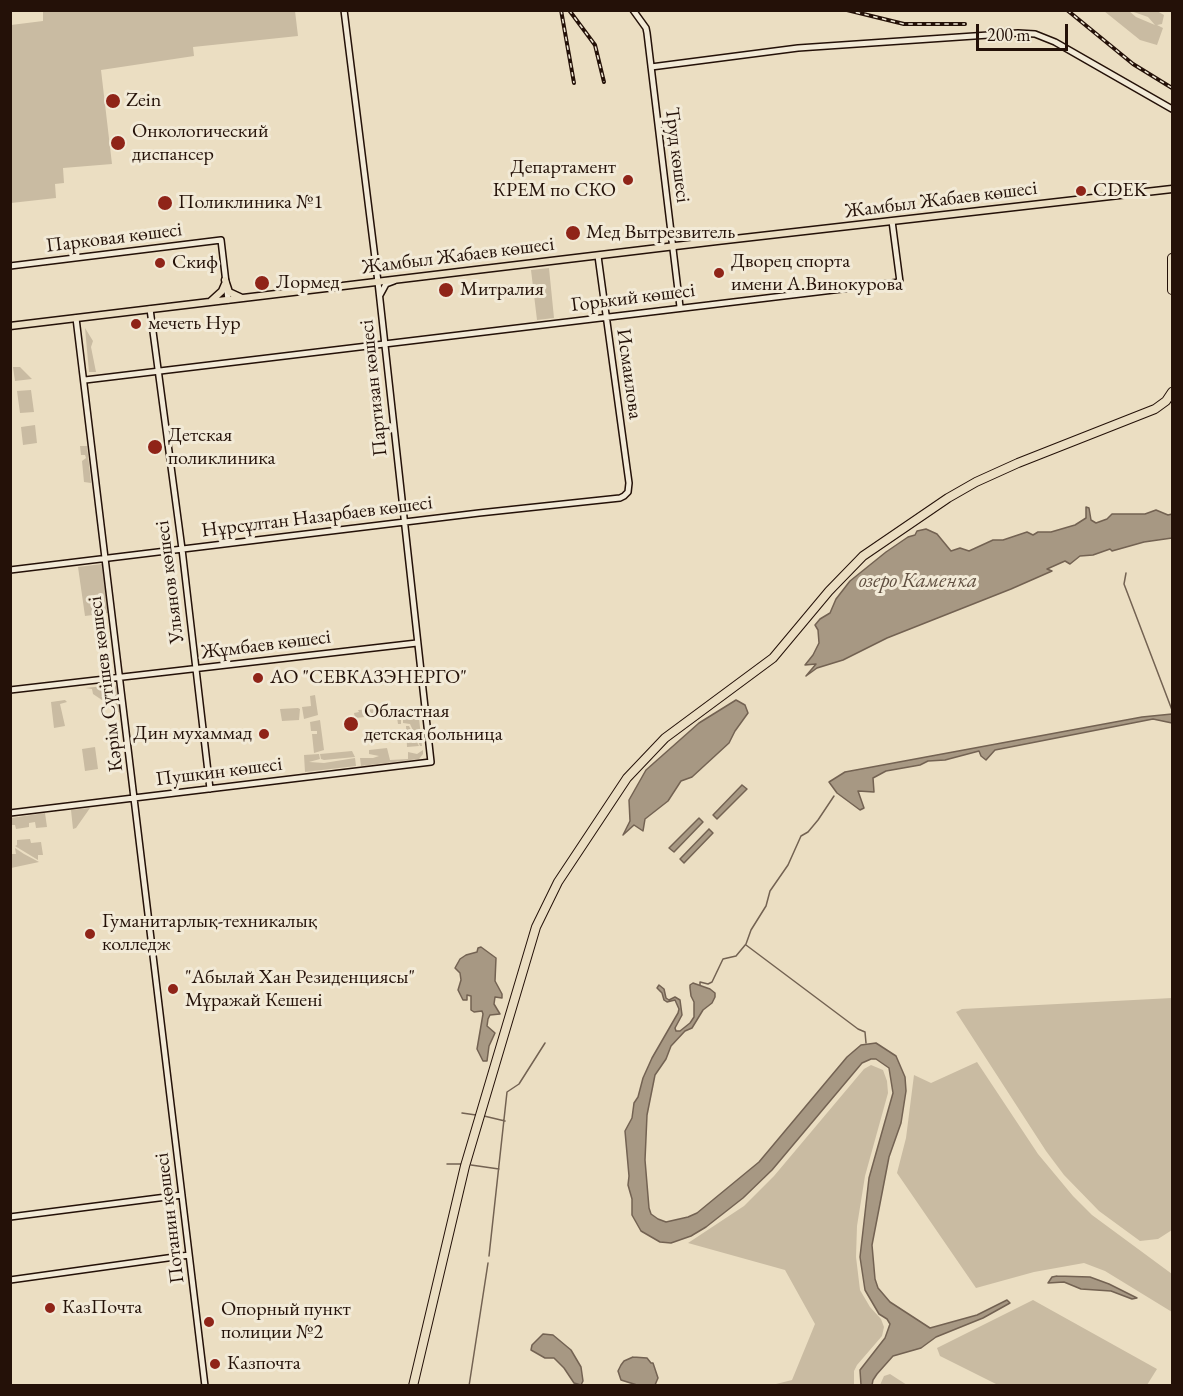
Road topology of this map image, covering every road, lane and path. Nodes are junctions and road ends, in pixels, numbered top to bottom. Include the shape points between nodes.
1 (344, 10) edge
2 (633, 10) edge
3 (651, 67) junction
4 (1173, 109) edge
5 (1173, 182) edge
6 (1173, 189) edge
7 (1160, 191) junction
8 (1173, 195) edge
9 (892, 222) junction
10 (673, 247) junction
11 (598, 256) junction
12 (1173, 258) edge
13 (10, 266) edge
14 (225, 280) junction
15 (394, 281) junction
16 (378, 282) junction
17 (1173, 290) edge
18 (245, 298) junction
19 (228, 300) junction
20 (380, 300) junction
21 (209, 302) junction
22 (680, 307) junction
23 (150, 309) junction
24 (606, 316) junction
25 (76, 318) junction
26 (10, 326) edge
27 (384, 344) junction
28 (159, 371) junction
29 (85, 380) junction
30 (1173, 392) edge
31 (626, 495) joint
32 (404, 522) junction
33 (182, 549) junction
34 (106, 558) junction
35 (10, 570) edge
36 (417, 643) junction
37 (195, 669) junction
38 (119, 677) junction
39 (10, 690) edge
40 (429, 748) junction
41 (431, 762) joint
42 (416, 764) junction
43 (210, 789) junction
44 (135, 798) junction
45 (10, 813) edge
46 (165, 1047) joint
47 (182, 1195) junction
48 (10, 1217) edge
49 (189, 1255) junction
50 (10, 1280) edge
51 (205, 1386) edge
52 (413, 1386) edge

1 - 16 street, Партизан көшесі
2 - 3 street, Труд көшесі via 647,30
3 - 4 street via 798,48 1026,34 1055,42
3 - 10 street, Труд көшесі
5 - 7 main road
6 - 7 main road, Жамбыл Жабаев көшесі
7 - 8 main road
7 - 9 main road, Жамбыл Жабаев көшесі
9 - 10 main road, Жамбыл Жабаев көшесі
9 - 22 street, Горький көшесі via 900,282
10 - 11 main road, Жамбыл Жабаев көшесі
10 - 22 street, Труд көшесі
11 - 15 main road, Жамбыл Жабаев көшесі
11 - 24 street, Исмаилова
12 - 17 highway
13 - 14 street, Парковая көшесі via 221,240
14 - 18 main road via 229,292
14 - 19 street
14 - 21 main road via 222,291
15 - 16 main road, Жамбыл Жабаев көшесі
15 - 20 street via 387,284
16 - 18 main road, Жамбыл Жабаев көшесі
16 - 20 street, Партизан көшесі
18 - 19 main road, Жамбыл Жабаев көшесі
19 - 21 main road, Жамбыл Жабаев көшесі
20 - 27 street, Партизан көшесі
21 - 23 main road, Жамбыл Жабаев көшесі
22 - 24 street, Горький көшесі
23 - 25 main road, Жамбыл Жабаев көшесі
23 - 28 street, Ульянов көшесі
24 - 27 street, Горький көшесі
24 - 31 street, Исмаилова via 628,476
25 - 26 main road, Жамбыл Жабаев көшесі
25 - 29 street, Кәрім Сүтішев көшесі
27 - 28 street, Горький көшесі
27 - 32 street, Партизан көшесі
28 - 29 street, Горький көшесі
28 - 33 street, Ульянов көшесі
29 - 34 street, Кәрім Сүтішев көшесі
30 - 52 highway via 1155,409 976,482 854,563 768,663 670,734 647,755 607,806 544,907 526,959 465,1164
31 - 32 street, Нұрсұлтан Назарбаев көшесі
32 - 33 street, Нұрсұлтан Назарбаев көшесі
32 - 36 street, Партизан көшесі
33 - 34 street, Нұрсұлтан Назарбаев көшесі
33 - 37 street, Ульянов көшесі
34 - 35 street, Нұрсұлтан Назарбаев көшесі
34 - 38 street, Кәрім Сүтішев көшесі
36 - 37 street, Жұмбаев көшесі
36 - 40 street, Партизан көшесі
37 - 38 street, Жұмбаев көшесі
37 - 43 street, Ульянов көшесі
38 - 39 street, Жұмбаев көшесі
38 - 44 street, Кәрім Сүтішев көшесі
40 - 41 street, Партизан көшесі
40 - 42 street via 424,759
41 - 42 street, Пушкин көшесі
42 - 43 street, Пушкин көшесі
43 - 44 street, Пушкин көшесі
44 - 45 street, Пушкин көшесі
44 - 46 street, Кәрім Сүтішев көшесі
46 - 47 street, Потанин көшесі
47 - 48 street
47 - 49 street, Потанин көшесі
49 - 50 street
49 - 51 street, Потанин көшесі

